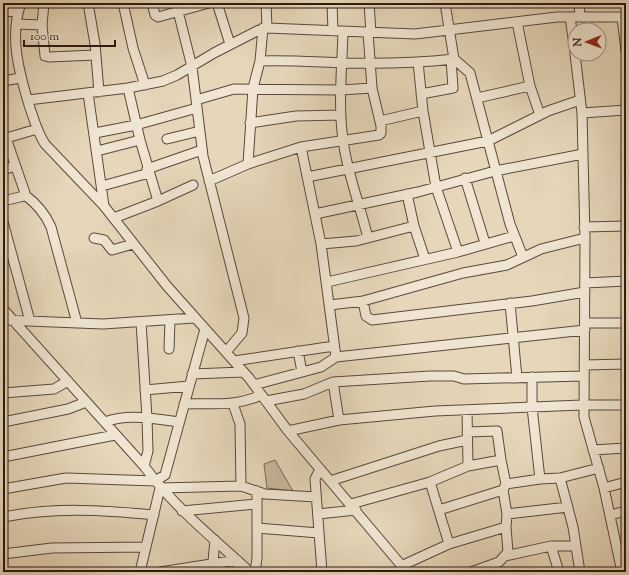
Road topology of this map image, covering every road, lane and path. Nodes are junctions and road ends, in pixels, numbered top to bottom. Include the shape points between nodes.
1 (44, 3) edge
2 (88, 3) edge
3 (123, 3) edge
4 (152, 3) edge
5 (176, 3) edge
6 (209, 3) edge
7 (217, 3) edge
8 (266, 3) edge
9 (332, 3) edge
10 (369, 3) edge
11 (446, 3) edge
12 (579, 3) edge
13 (19, 7) edge
14 (3, 12) edge
15 (178, 13) junction
16 (575, 16) junction
17 (624, 17) edge
18 (517, 22) junction
19 (575, 22) edge
20 (17, 24) junction
21 (42, 25) junction
22 (265, 28) junction
23 (450, 30) junction
24 (338, 32) junction
25 (370, 33) junction
26 (230, 44) junction
27 (626, 51) edge
28 (96, 55) junction
29 (452, 59) junction
30 (260, 61) junction
31 (418, 62) junction
32 (576, 62) edge
33 (342, 63) junction
34 (371, 63) junction
35 (192, 67) junction
36 (20, 78) junction
37 (3, 81) edge
38 (145, 85) junction
39 (530, 86) junction
40 (128, 88) junction
41 (253, 88) junction
42 (372, 88) junction
43 (341, 90) junction
44 (99, 92) junction
45 (88, 93) junction
46 (421, 94) junction
47 (477, 98) junction
48 (28, 100) junction
49 (580, 100) junction
50 (197, 104) junction
51 (626, 110) edge
52 (423, 112) junction
53 (582, 113) junction
54 (340, 115) junction
55 (540, 115) junction
56 (380, 121) junction
57 (250, 123) junction
58 (136, 125) junction
59 (37, 129) junction
60 (200, 131) junction
61 (94, 133) junction
62 (5, 139) edge
63 (167, 139) dead end
64 (140, 140) junction
65 (343, 140) junction
66 (488, 141) junction
67 (301, 147) junction
68 (202, 150) junction
69 (97, 151) junction
70 (430, 154) junction
71 (583, 154) junction
72 (248, 164) junction
73 (15, 166) junction
74 (348, 169) junction
75 (3, 170) edge
76 (148, 171) junction
77 (495, 171) junction
78 (307, 177) junction
79 (465, 178) junction
80 (208, 181) junction
81 (193, 185) dead end
82 (102, 186) junction
83 (436, 187) junction
84 (407, 194) junction
85 (25, 195) junction
86 (3, 201) edge
87 (158, 201) junction
88 (359, 203) junction
89 (104, 206) junction
90 (314, 214) junction
91 (114, 218) junction
92 (3, 222) edge
93 (414, 226) junction
94 (626, 226) edge
95 (584, 227) junction
96 (514, 236) junction
97 (94, 238) dead end
98 (368, 238) junction
99 (584, 238) junction
100 (485, 243) junction
101 (133, 244) junction
102 (321, 244) junction
103 (458, 252) junction
104 (524, 257) junction
105 (425, 259) junction
106 (626, 281) edge
107 (327, 282) junction
108 (585, 287) junction
109 (363, 301) junction
110 (510, 304) junction
111 (330, 305) junction
112 (3, 309) edge
113 (194, 318) junction
114 (7, 319) edge
115 (30, 320) junction
116 (170, 320) junction
117 (141, 322) junction
118 (626, 323) edge
119 (77, 324) junction
120 (585, 327) junction
121 (205, 329) junction
122 (514, 338) junction
123 (334, 346) junction
124 (169, 349) dead end
125 (298, 351) junction
126 (226, 352) junction
127 (336, 357) junction
128 (234, 361) junction
129 (626, 364) edge
130 (584, 365) junction
131 (243, 372) junction
132 (302, 372) junction
133 (192, 374) junction
134 (583, 376) junction
135 (532, 377) junction
136 (517, 378) junction
137 (68, 381) junction
138 (333, 382) junction
139 (254, 385) junction
140 (189, 386) junction
141 (145, 390) junction
142 (3, 393) edge
143 (263, 398) junction
144 (86, 402) junction
145 (184, 404) junction
146 (232, 404) junction
147 (582, 405) junction
148 (626, 405) edge
149 (532, 407) junction
150 (467, 410) junction
151 (147, 418) junction
152 (339, 420) junction
153 (3, 422) edge
154 (105, 422) junction
155 (179, 422) junction
156 (288, 431) junction
157 (115, 435) junction
158 (467, 436) junction
159 (626, 448) edge
160 (593, 450) junction
161 (3, 458) edge
162 (501, 460) junction
163 (144, 466) junction
164 (468, 466) junction
165 (599, 468) junction
166 (320, 470) junction
167 (560, 478) junction
168 (540, 479) junction
169 (330, 481) junction
170 (430, 482) junction
171 (626, 482) edge
172 (158, 484) junction
173 (241, 486) junction
174 (504, 487) junction
175 (604, 488) junction
176 (3, 489) edge
177 (257, 492) junction
178 (316, 497) junction
179 (257, 504) junction
180 (354, 507) junction
181 (568, 507) junction
182 (439, 510) junction
183 (182, 511) junction
184 (626, 511) edge
185 (318, 514) junction
186 (507, 514) junction
187 (154, 515) junction
188 (610, 515) junction
189 (3, 517) edge
190 (506, 527) junction
191 (257, 528) junction
192 (319, 533) junction
193 (215, 540) junction
194 (449, 544) junction
195 (551, 546) junction
196 (576, 546) junction
197 (146, 547) junction
198 (3, 554) edge
199 (505, 556) junction
200 (237, 560) junction
201 (212, 568) edge
202 (404, 569) edge
203 (140, 572) edge
204 (160, 572) edge
205 (240, 572) edge
206 (250, 572) edge
207 (255, 572) edge
208 (322, 572) edge
209 (474, 572) edge
210 (559, 572) edge
211 (580, 572) edge
212 (620, 572) edge

1 - 21 street
2 - 28 street
3 - 38 street via 133,48
4 - 15 street via 156,17
5 - 15 street
6 - 15 street
7 - 26 street
8 - 22 street
9 - 24 street
10 - 25 street
11 - 23 street
12 - 16 street
13 - 14 street
13 - 20 street
15 - 35 street
16 - 17 street
16 - 18 street
16 - 19 street
17 - 27 street
18 - 23 street
18 - 39 street
20 - 21 street
20 - 36 street via 16,51
21 - 28 street via 45,56 49,58
22 - 24 street
22 - 26 street
22 - 30 street
23 - 25 street via 415,34
23 - 29 street
24 - 25 street
24 - 33 street
25 - 34 street
26 - 35 street
28 - 44 street
29 - 31 street
29 - 46 street via 453,88
29 - 47 street via 470,73
30 - 33 street
30 - 41 street
31 - 34 street
31 - 46 street
32 - 49 street
33 - 34 street
33 - 43 street
34 - 42 street
35 - 38 street via 177,76
35 - 50 street
36 - 37 street
36 - 48 street
38 - 40 street
39 - 47 street
39 - 55 street
40 - 44 street
40 - 58 street
41 - 43 street
41 - 50 street via 226,90
41 - 57 street
42 - 43 street
42 - 56 street
43 - 54 street
44 - 45 street
45 - 48 street
45 - 61 street
46 - 52 street
47 - 66 street
48 - 59 street
49 - 53 street
49 - 55 street
50 - 58 street
50 - 60 street
51 - 53 street
52 - 56 street
52 - 70 street
53 - 71 street
54 - 57 street via 296,116
54 - 65 street
55 - 66 street
56 - 65 street via 382,131 379,135
57 - 72 street
58 - 61 street
58 - 64 street
59 - 62 street
59 - 89 street via 45,144
60 - 63 street
60 - 68 street
61 - 69 street
62 - 73 street
64 - 69 street
64 - 76 street
65 - 67 street
65 - 74 street
66 - 70 street
66 - 77 street
67 - 72 street
67 - 78 street
68 - 76 street
68 - 80 street
69 - 82 street
70 - 74 street
70 - 83 street
71 - 77 street
71 - 95 street
72 - 80 street
73 - 75 street
73 - 85 street
74 - 78 street
74 - 88 street
76 - 82 street
76 - 87 street
77 - 79 street
77 - 96 street
78 - 90 street
79 - 83 street
79 - 100 street
80 - 126 street via 244,318 242,333
81 - 87 street
82 - 89 street
83 - 84 street
83 - 103 street
84 - 88 street
84 - 93 street
85 - 86 street
85 - 119 street via 36,203 51,227
87 - 91 street
88 - 90 street
88 - 98 street
89 - 91 street
90 - 102 street
91 - 101 street
92 - 115 street
93 - 98 street
93 - 105 street
94 - 95 street
95 - 99 street
96 - 100 street
96 - 104 street
97 - 101 street via 104,240 112,250
98 - 102 street via 345,243
99 - 104 street via 541,249
99 - 108 street
100 - 103 street
101 - 113 street
102 - 107 street
103 - 105 street
104 - 109 street via 507,265 463,273
105 - 107 street
106 - 108 street
107 - 111 street
108 - 110 street
108 - 120 street
109 - 110 street via 366,316 372,320
109 - 111 street
110 - 122 street
111 - 123 street
112 - 114 street
113 - 116 street
113 - 121 street
114 - 115 street
114 - 137 street
115 - 119 street
116 - 117 street
116 - 124 street
117 - 119 street
117 - 141 street
118 - 120 street
120 - 122 street
120 - 130 street
121 - 126 street
121 - 133 street
122 - 127 street
122 - 136 street
123 - 125 street
123 - 127 street
125 - 128 street
125 - 132 street
126 - 128 street
127 - 132 street via 327,364
128 - 131 street
129 - 130 street
130 - 134 street
131 - 133 street
131 - 139 street
132 - 139 street
133 - 140 street
134 - 135 street
134 - 147 street
135 - 136 street
135 - 149 street
136 - 138 street via 464,379 454,376 430,376
137 - 142 street via 54,389
137 - 144 street
138 - 143 street via 304,394
138 - 152 street
139 - 143 street
140 - 141 street
140 - 145 street
141 - 151 street
143 - 146 street
143 - 156 street
144 - 153 street via 68,409
144 - 154 street
145 - 146 street
145 - 155 street
146 - 173 street via 240,424
147 - 148 street
147 - 149 street
147 - 160 street
149 - 150 street
149 - 168 street
150 - 152 street
150 - 158 street
151 - 154 street via 122,418
151 - 155 street
151 - 163 street via 148,451
152 - 156 street
154 - 157 street
155 - 172 street via 165,475
156 - 166 street
157 - 161 street
157 - 163 street
158 - 162 street via 497,431
158 - 164 street
158 - 169 street
159 - 160 street
160 - 165 street
162 - 164 street
162 - 174 street
163 - 172 street
164 - 170 street
165 - 167 street
165 - 175 street
166 - 169 street
166 - 178 street via 316,476
167 - 168 street
167 - 181 street
168 - 174 street
169 - 180 street
170 - 180 street
170 - 182 street
171 - 175 street
172 - 173 street
172 - 176 street via 66,478
172 - 183 street
172 - 187 street
173 - 177 street
174 - 182 street
174 - 186 street
175 - 188 street
177 - 178 street
177 - 179 street
178 - 185 street
179 - 183 street
179 - 191 street
180 - 185 street
180 - 202 street
181 - 186 street
181 - 196 street
182 - 194 street
183 - 193 street
184 - 188 street
185 - 192 street
186 - 190 street
187 - 189 street via 85,510 46,511
187 - 197 street
188 - 212 street
190 - 194 street
190 - 199 street via 509,549
191 - 192 street
191 - 207 street
192 - 208 street
193 - 200 street
193 - 201 street
194 - 202 street
195 - 196 street
195 - 199 street
195 - 210 street
196 - 211 street
197 - 198 street via 52,548
197 - 203 street
199 - 209 street via 499,562
200 - 201 street
200 - 205 street
200 - 206 street
201 - 204 street

